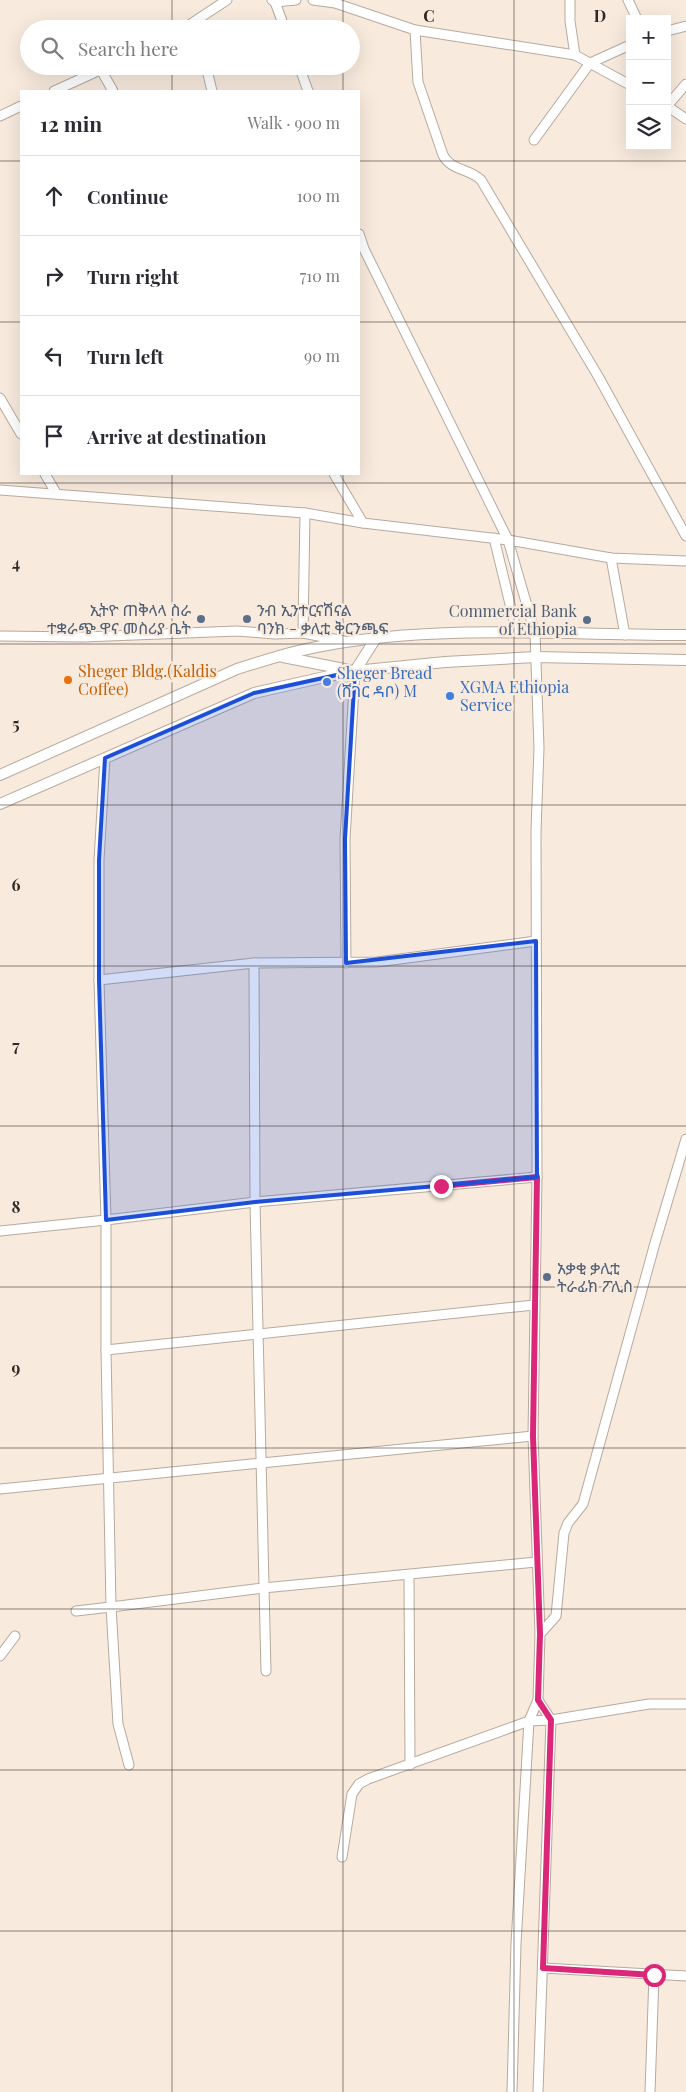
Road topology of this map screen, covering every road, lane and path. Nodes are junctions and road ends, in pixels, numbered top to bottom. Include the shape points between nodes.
1 (226, 0) edge
2 (296, 0) edge
3 (313, 0) edge
4 (570, 0) edge
5 (628, 0) edge
6 (273, 1) edge
7 (635, 15) edge
8 (203, 20) edge
9 (281, 20) edge
10 (686, 26) edge
11 (415, 30) junction
12 (671, 30) edge
13 (626, 47) edge
14 (575, 54) junction
15 (590, 63) junction
16 (89, 75) edge
17 (107, 75) edge
18 (208, 75) edge
19 (302, 75) edge
20 (626, 83) edge
21 (686, 84) edge
22 (56, 90) edge
23 (112, 90) edge
24 (212, 90) edge
25 (308, 90) edge
26 (20, 106) edge
27 (0, 116) edge
28 (686, 119) edge
29 (534, 140) dead end
30 (360, 237) edge
31 (0, 398) edge
32 (20, 432) edge
33 (45, 475) edge
34 (335, 475) edge
35 (0, 490) edge
36 (56, 493) junction
37 (305, 513) junction
38 (363, 523) junction
39 (686, 536) edge
40 (494, 538) junction
41 (508, 540) junction
42 (612, 558) junction
43 (686, 561) edge
44 (303, 633) junction
45 (517, 633) junction
46 (535, 633) junction
47 (625, 635) junction
48 (686, 635) edge
49 (0, 636) edge
50 (376, 638) junction
51 (350, 642) junction
52 (277, 656) junction
53 (535, 657) junction
54 (686, 660) edge
55 (355, 671) junction
56 (105, 758) junction
57 (0, 775) edge
58 (0, 804) edge
59 (536, 941) junction
60 (254, 963) junction
61 (346, 963) junction
62 (99, 980) junction
63 (686, 1139) edge
64 (537, 1177) junction
65 (255, 1202) junction
66 (106, 1220) junction
67 (0, 1230) edge
68 (534, 1305) junction
69 (258, 1334) junction
70 (106, 1350) junction
71 (533, 1436) junction
72 (260, 1462) junction
73 (108, 1479) junction
74 (0, 1489) edge
75 (536, 1562) junction
76 (409, 1575) junction
77 (263, 1588) junction
78 (111, 1607) junction
79 (76, 1611) dead end
80 (540, 1634) junction
81 (15, 1636) dead end
82 (0, 1656) edge
83 (266, 1671) dead end
84 (538, 1700) junction
85 (686, 1704) edge
86 (551, 1720) junction
87 (529, 1721) junction
88 (129, 1765) dead end
89 (410, 1765) junction
90 (342, 1857) dead end
91 (543, 1968) junction
92 (654, 1975) junction
93 (686, 1976) edge
94 (512, 2092) edge
95 (538, 2092) edge
96 (650, 2092) edge

1 - 8 street
2 - 6 street
3 - 11 street via 335,3
4 - 14 street
5 - 7 street
6 - 9 street
10 - 12 street
11 - 14 street
11 - 39 street via 418,82 442,155 452,167 470,171 481,180 598,376
13 - 15 street
14 - 15 street
15 - 20 street
15 - 29 street
16 - 22 street
17 - 23 street
18 - 24 street
19 - 25 street
21 - 28 street via 667,106
26 - 27 street
30 - 41 street
31 - 32 street
33 - 36 street
34 - 38 street
35 - 36 street
36 - 37 street
37 - 38 street
37 - 44 street
38 - 40 street
40 - 41 street
40 - 45 street
41 - 42 street
41 - 46 street
42 - 43 street
42 - 47 street
44 - 49 street via 237,631 83,637
44 - 51 street
45 - 46 main road
45 - 50 main road
46 - 47 main road
46 - 53 street
47 - 48 main road
50 - 51 main road
50 - 55 main road
51 - 52 main road
52 - 55 main road
52 - 57 main road via 189,689
53 - 54 main road
53 - 55 main road
53 - 59 street via 539,748
55 - 56 main road via 254,693
55 - 61 street via 345,839
56 - 58 main road
56 - 62 street via 99,860
59 - 61 street via 377,962
59 - 64 street
60 - 61 street
60 - 62 street
60 - 65 street
62 - 66 street
63 - 80 street via 583,1504 564,1533 556,1616
64 - 65 street
64 - 68 street
65 - 66 street
65 - 69 street
66 - 67 street
66 - 70 street
68 - 69 street
68 - 71 street
69 - 70 street
69 - 72 street
70 - 73 street
71 - 72 street
71 - 75 street
72 - 73 street
72 - 77 street
73 - 74 street
73 - 78 street
75 - 76 street
75 - 80 street
76 - 77 street
76 - 89 street
77 - 78 street
77 - 83 street
78 - 79 street
78 - 88 street via 118,1724
80 - 84 street
81 - 82 street
84 - 86 street
84 - 87 street
85 - 86 street via 649,1704
86 - 87 street
86 - 91 street
87 - 89 street
87 - 94 street via 516,1944
89 - 90 street via 368,1779 355,1788
91 - 92 street
91 - 95 street
92 - 93 street
92 - 96 street

